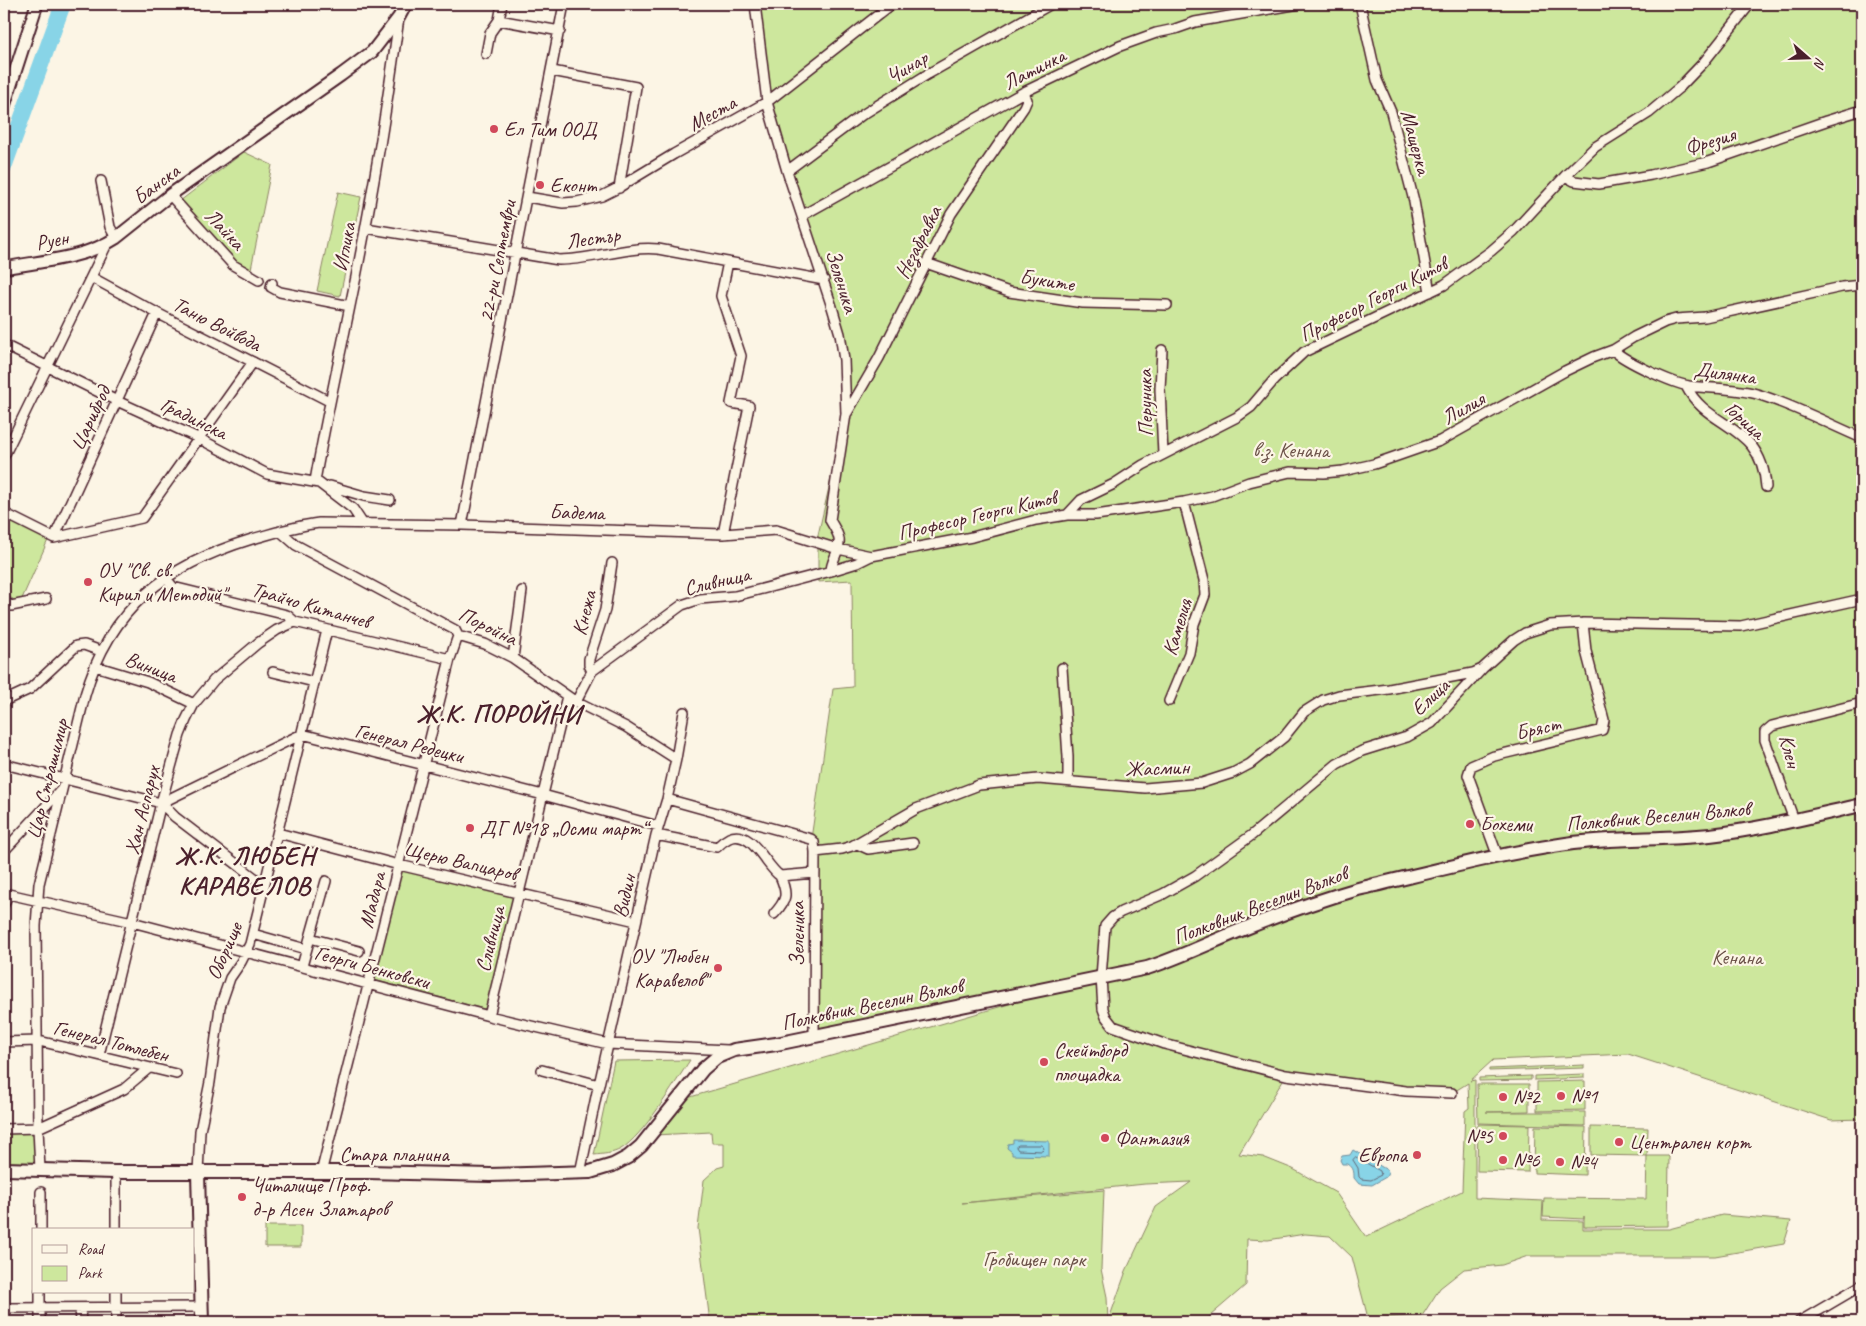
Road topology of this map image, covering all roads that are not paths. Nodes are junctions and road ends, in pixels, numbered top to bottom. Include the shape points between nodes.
1 (37, 4) edge
2 (406, 4) edge
3 (502, 4) edge
4 (564, 4) edge
5 (755, 4) edge
6 (892, 4) edge
7 (1051, 4) edge
8 (1299, 4) edge
9 (1360, 4) edge
10 (1750, 4) edge
11 (399, 18) junction
12 (498, 20) junction
13 (560, 31) junction
14 (486, 54) dead end
15 (552, 71) junction
16 (1024, 92) junction
17 (767, 102) junction
18 (4, 106) edge
19 (1862, 110) edge
20 (787, 171) junction
21 (1565, 176) junction
22 (101, 181) dead end
23 (619, 188) junction
24 (170, 195) junction
25 (527, 197) junction
26 (803, 215) junction
27 (366, 228) junction
28 (111, 241) junction
29 (516, 254) junction
30 (728, 262) junction
31 (926, 263) junction
32 (4, 268) edge
33 (91, 277) junction
34 (258, 280) dead end
35 (824, 280) junction
36 (272, 283) dead end
37 (1862, 285) edge
38 (1430, 292) junction
39 (1167, 305) dead end
40 (350, 306) junction
41 (157, 314) junction
42 (4, 345) edge
43 (1162, 350) dead end
44 (1613, 350) junction
45 (253, 362) junction
46 (47, 367) junction
47 (1686, 386) junction
48 (116, 401) junction
49 (329, 401) junction
50 (846, 414) junction
51 (198, 438) junction
52 (1862, 438) edge
53 (1164, 454) junction
54 (4, 456) edge
55 (317, 482) junction
56 (1766, 488) dead end
57 (390, 500) dead end
58 (1184, 502) junction
59 (4, 513) edge
60 (1067, 516) junction
61 (362, 524) junction
62 (462, 525) junction
63 (280, 531) junction
64 (723, 534) junction
65 (54, 538) junction
66 (838, 550) junction
67 (870, 556) junction
68 (612, 563) dead end
69 (831, 571) junction
70 (166, 578) junction
71 (522, 591) dead end
72 (46, 599) dead end
73 (1862, 599) edge
74 (4, 602) edge
75 (295, 622) junction
76 (1583, 623) junction
77 (327, 630) junction
78 (458, 636) junction
79 (98, 650) dead end
80 (513, 658) junction
81 (450, 659) junction
82 (95, 666) junction
83 (1062, 668) dead end
84 (1483, 668) junction
85 (592, 671) junction
86 (273, 672) dead end
87 (314, 682) junction
88 (567, 696) junction
89 (4, 701) edge
90 (1169, 701) dead end
91 (576, 702) junction
92 (1862, 702) edge
93 (194, 704) junction
94 (684, 712) dead end
95 (302, 734) junction
96 (676, 758) junction
97 (4, 764) edge
98 (424, 764) junction
99 (1068, 780) junction
100 (65, 784) junction
101 (543, 795) junction
102 (667, 799) junction
103 (161, 803) junction
104 (1862, 805) edge
105 (1794, 820) junction
106 (657, 830) junction
107 (278, 833) junction
108 (913, 843) dead end
109 (857, 844) junction
110 (4, 851) edge
111 (815, 852) junction
112 (1498, 857) junction
113 (398, 865) junction
114 (815, 873) junction
115 (780, 876) junction
116 (326, 881) dead end
117 (264, 885) junction
118 (519, 892) junction
119 (6, 894) edge
120 (38, 900) junction
121 (4, 904) edge
122 (774, 914) dead end
123 (636, 921) junction
124 (132, 922) junction
125 (253, 934) junction
126 (310, 938) junction
127 (306, 949) junction
128 (245, 951) junction
129 (359, 951) dead end
130 (302, 966) junction
131 (1101, 977) junction
132 (368, 984) junction
133 (489, 1016) junction
134 (814, 1035) junction
135 (39, 1041) junction
136 (4, 1042) edge
137 (608, 1044) junction
138 (734, 1050) junction
139 (99, 1055) junction
140 (149, 1068) junction
141 (542, 1070) dead end
142 (176, 1074) dead end
143 (598, 1089) junction
144 (1452, 1092) dead end
145 (38, 1128) junction
146 (4, 1129) edge
147 (4, 1169) edge
148 (40, 1170) junction
149 (198, 1173) junction
150 (321, 1173) junction
151 (580, 1173) junction
152 (116, 1181) dead end
153 (41, 1192) dead end
154 (41, 1228) edge
155 (116, 1228) edge
156 (1862, 1285) edge
157 (40, 1294) edge
158 (116, 1294) edge
159 (40, 1307) junction
160 (202, 1307) junction
161 (4, 1308) edge
162 (80, 1308) junction
163 (115, 1308) junction
164 (40, 1322) edge
165 (81, 1322) edge
166 (116, 1322) edge
167 (202, 1322) edge
168 (1799, 1322) edge

1 - 18 street
2 - 11 street, Банска
3 - 12 street
4 - 13 street, 22-ри Септември
5 - 17 street, Зеленика
6 - 17 street, Места
7 - 20 street, Чинар via 862,115
8 - 16 street, Латинка via 1195,22 1156,33 1120,46
9 - 38 street, Мащерка via 1377,80 1391,112 1410,184
10 - 21 street, Професор Георги Китов via 1680,87 1649,113 1595,147
11 - 24 street, Банска via 364,58
11 - 27 street, Иглика via 388,106
12 - 13 street
12 - 14 street via 490,33
13 - 15 street, 22-ри Септември
15 - 23 street via 636,87
15 - 25 street, 22-ри Септември
16 - 26 street, Латинка
16 - 31 street, Незабравка via 1027,100 1024,107 951,214
17 - 20 street, Зеленика
17 - 23 street, Места
19 - 21 street, Фрезия via 1708,162 1599,184 1574,181
20 - 26 street, Зеленика
21 - 38 street, Професор Георги Китов via 1498,244 1470,268
22 - 28 street
23 - 25 street, Места via 577,202
24 - 28 street, Банска
24 - 34 street, Лайка via 233,265
25 - 29 street, 22-ри Септември
26 - 35 street, Зеленика
27 - 29 street, Лестър
27 - 40 street, Иглика
28 - 32 street, Руен via 66,257
28 - 33 street, Банска
29 - 30 street, Лестър via 576,260 647,248
29 - 62 street, 22-ри Септември
30 - 35 street, Лестър
30 - 64 street via 721,296 741,356 731,403 749,406
31 - 39 street, Буките via 1009,292 1083,303
31 - 50 street, Незабравка via 879,358
33 - 41 street, Таню Войвода
33 - 46 street, Банска
35 - 50 street, Зеленика via 840,334
36 - 40 street via 271,286 280,292
37 - 44 street, Лилия via 1705,317 1676,319 1647,330
38 - 53 street, Професор Георги Китов via 1315,345 1292,362 1244,412
40 - 49 street, Иглика
41 - 45 street, Таню Войвода
41 - 48 street, Цариброд
42 - 46 street, Градинска
43 - 53 street, Перуника via 1160,389
44 - 47 street, Дилянка via 1625,359
44 - 58 street, Лилия via 1594,356 1466,428 1421,449 1343,472 1274,474 1212,496
45 - 49 street, Таню Войвода
45 - 51 street
46 - 48 street, Градинска
46 - 54 street, Банска
47 - 52 street, Дилянка via 1741,390 1762,396
47 - 56 street, Горица via 1699,403 1750,443 1762,464
48 - 51 street, Градинска
48 - 65 street, Цариброд
49 - 55 street, Иглика
50 - 66 street, Зеленика via 830,520 839,539
51 - 55 street, Градинска via 267,474
51 - 65 street via 142,518
53 - 60 street, Професор Георги Китов via 1081,500
55 - 57 street
55 - 61 street, Градинска via 354,509
58 - 60 street, Лилия
58 - 90 street, Камелия via 1205,595 1194,624 1189,652
59 - 65 street
60 - 67 street, Професор Георги Китов
61 - 62 street, Бадема
61 - 63 street, Бадема via 319,523
62 - 64 street, Бадема
63 - 70 street, Цар Страшимир via 236,544 191,563
63 - 78 street, Поройна via 296,545 454,630
64 - 66 street, Бадема via 776,530
66 - 67 street, Бадема
66 - 69 street via 831,563
67 - 69 street, Сливница
68 - 85 street, Кнежа via 605,610 589,658
69 - 85 street, Сливница via 735,596 700,599 682,605
70 - 75 street, Трайчо Китанчев via 173,588 287,614
70 - 82 street, Цар Страшимир via 147,592 122,619
71 - 80 street
72 - 74 street via 11,606
73 - 76 street, Елица via 1741,626
75 - 77 street, Трайчо Китанчев
75 - 93 street, Хан Аспарух via 258,643 214,680
76 - 84 street, Елица via 1550,625 1525,633
76 - 112 street, Бряст via 1586,651 1604,720 1602,730 1494,756 1473,764 1469,769 1468,775
77 - 81 street, Трайчо Китанчев
77 - 87 street, Оборище
78 - 80 street, Поройна via 485,644
78 - 81 street, Мадара
79 - 89 street via 76,646 30,689
80 - 88 street, Поройна
81 - 98 street, Мадара
82 - 93 street, Виница via 148,682
82 - 100 street, Цар Страшимир
83 - 99 street
84 - 99 street, Жасмин via 1473,673 1323,700 1304,712 1284,737 1250,764 1202,783 1145,788
84 - 131 street, Елица via 1432,723 1407,737 1362,751 1337,764 1252,836 1195,876 1113,917 1105,926
85 - 91 street, Сливница
86 - 87 street
87 - 95 street, Оборище
88 - 91 street, Поройна
88 - 101 street, Сливница
91 - 96 street, Поройна
92 - 105 street, Клен via 1772,726 1765,732 1765,740
93 - 103 street, Хан Аспарух via 180,735
94 - 96 street, Видин
95 - 98 street, Генерал Редецки
95 - 103 street
95 - 107 street, Оборище
96 - 102 street, Видин
97 - 100 street
98 - 101 street, Генерал Редецки
98 - 113 street, Мадара
99 - 109 street, Жасмин via 1038,778 979,786 929,803
100 - 103 street
100 - 110 street
100 - 120 street, Цар Страшимир via 38,884
101 - 106 street, Генерал Редецки
101 - 118 street, Сливница
102 - 106 street, Видин
102 - 111 street via 806,837 814,842
103 - 117 street
103 - 124 street, Хан Аспарух
104 - 105 main road, Полковник Веселин Вълков
105 - 112 main road, Полковник Веселин Вълков via 1708,835 1584,841
106 - 115 street, Генерал Редецки via 716,847 730,837 743,837
106 - 123 street, Видин
107 - 113 street, Щерю Вапцаров
107 - 117 street, Оборище
108 - 109 street via 868,849
109 - 111 street, Жасмин
111 - 114 street, Зеленика
112 - 131 main road, Полковник Веселин Вълков via 1358,889 1254,925 1147,968
113 - 118 street, Щерю Вапцаров
113 - 132 street, Мадара
114 - 115 street
114 - 134 street, Зеленика
115 - 122 street via 786,890 783,904
116 - 126 street
117 - 125 street, Оборище
118 - 123 street, Щерю Вапцаров
118 - 133 street, Сливница
119 - 120 street, Георги Бенковски
119 - 121 street
120 - 124 street, Георги Бенковски
120 - 135 street, Цар Страшимир
123 - 137 street, Видин
124 - 128 street, Георги Бенковски
124 - 139 street, Хан Аспарух
125 - 127 street
125 - 128 street, Оборище
126 - 127 street
126 - 129 street
127 - 130 street
128 - 130 street, Георги Бенковски
128 - 149 street, Оборище via 227,983 220,1007 200,1131
130 - 132 street, Георги Бенковски
131 - 134 main road, Полковник Веселин Вълков
131 - 144 street, Елица via 1103,1009 1110,1022 1127,1032 1286,1075 1406,1091
132 - 133 street, Георги Бенковски
132 - 150 street, Мадара
133 - 137 street, Георги Бенковски
134 - 138 main road, Полковник Веселин Вълков
135 - 136 street, Генерал Тотлебен
135 - 139 street, Генерал Тотлебен
135 - 145 street, Цар Страшимир
137 - 138 street, Георги Бенковски
137 - 143 street, Видин
138 - 151 main road, Стара планина via 717,1057 703,1069 651,1134 628,1157 613,1165
139 - 140 street, Генерал Тотлебен
140 - 142 street, Генерал Тотлебен
140 - 145 street via 124,1089
141 - 143 street
143 - 151 street, Видин
145 - 146 street
145 - 148 street, Цар Страшимир
147 - 148 main road, Стара планина
148 - 149 main road, Стара планина
149 - 150 main road, Стара планина
149 - 160 main road
150 - 151 main road, Стара планина
152 - 155 street
153 - 154 street
156 - 168 street
157 - 159 street
158 - 163 street
159 - 161 street
159 - 162 street
159 - 164 street
160 - 163 street
160 - 167 main road
162 - 163 street
162 - 165 street
163 - 166 street

